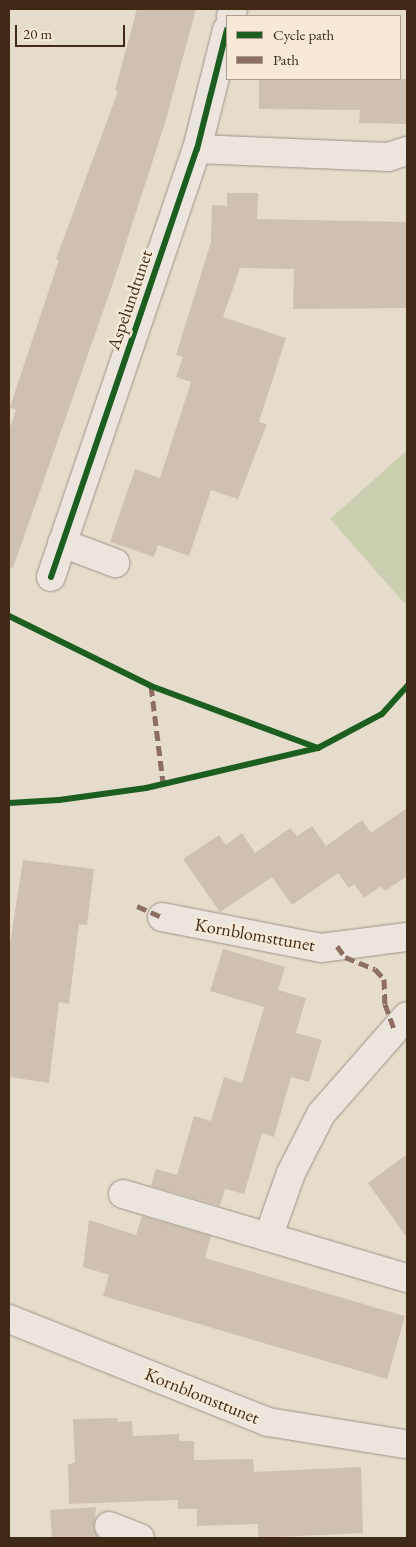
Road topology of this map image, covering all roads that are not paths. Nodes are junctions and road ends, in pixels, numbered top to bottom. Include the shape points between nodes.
1 (226, 34) edge
2 (197, 148) junction
3 (407, 150) edge
4 (62, 543) junction
5 (115, 563) dead end
6 (51, 577) dead end
7 (162, 917) dead end
8 (407, 936) edge
9 (407, 1016) edge
10 (123, 1194) dead end
11 (269, 1235) junction
12 (407, 1278) edge
13 (9, 1319) edge
14 (406, 1445) edge
15 (108, 1526) dead end
16 (140, 1538) edge

1 - 2 street, Aspelundtunet
2 - 3 street via 388,157
2 - 4 street, Aspelundtunet
4 - 5 street
4 - 6 street, Aspelundtunet
7 - 8 street, Kornblomsttunet via 321,948
9 - 11 street via 321,1114 291,1173
10 - 11 street
11 - 12 street
13 - 14 street, Kornblomsttunet via 268,1422
15 - 16 street

